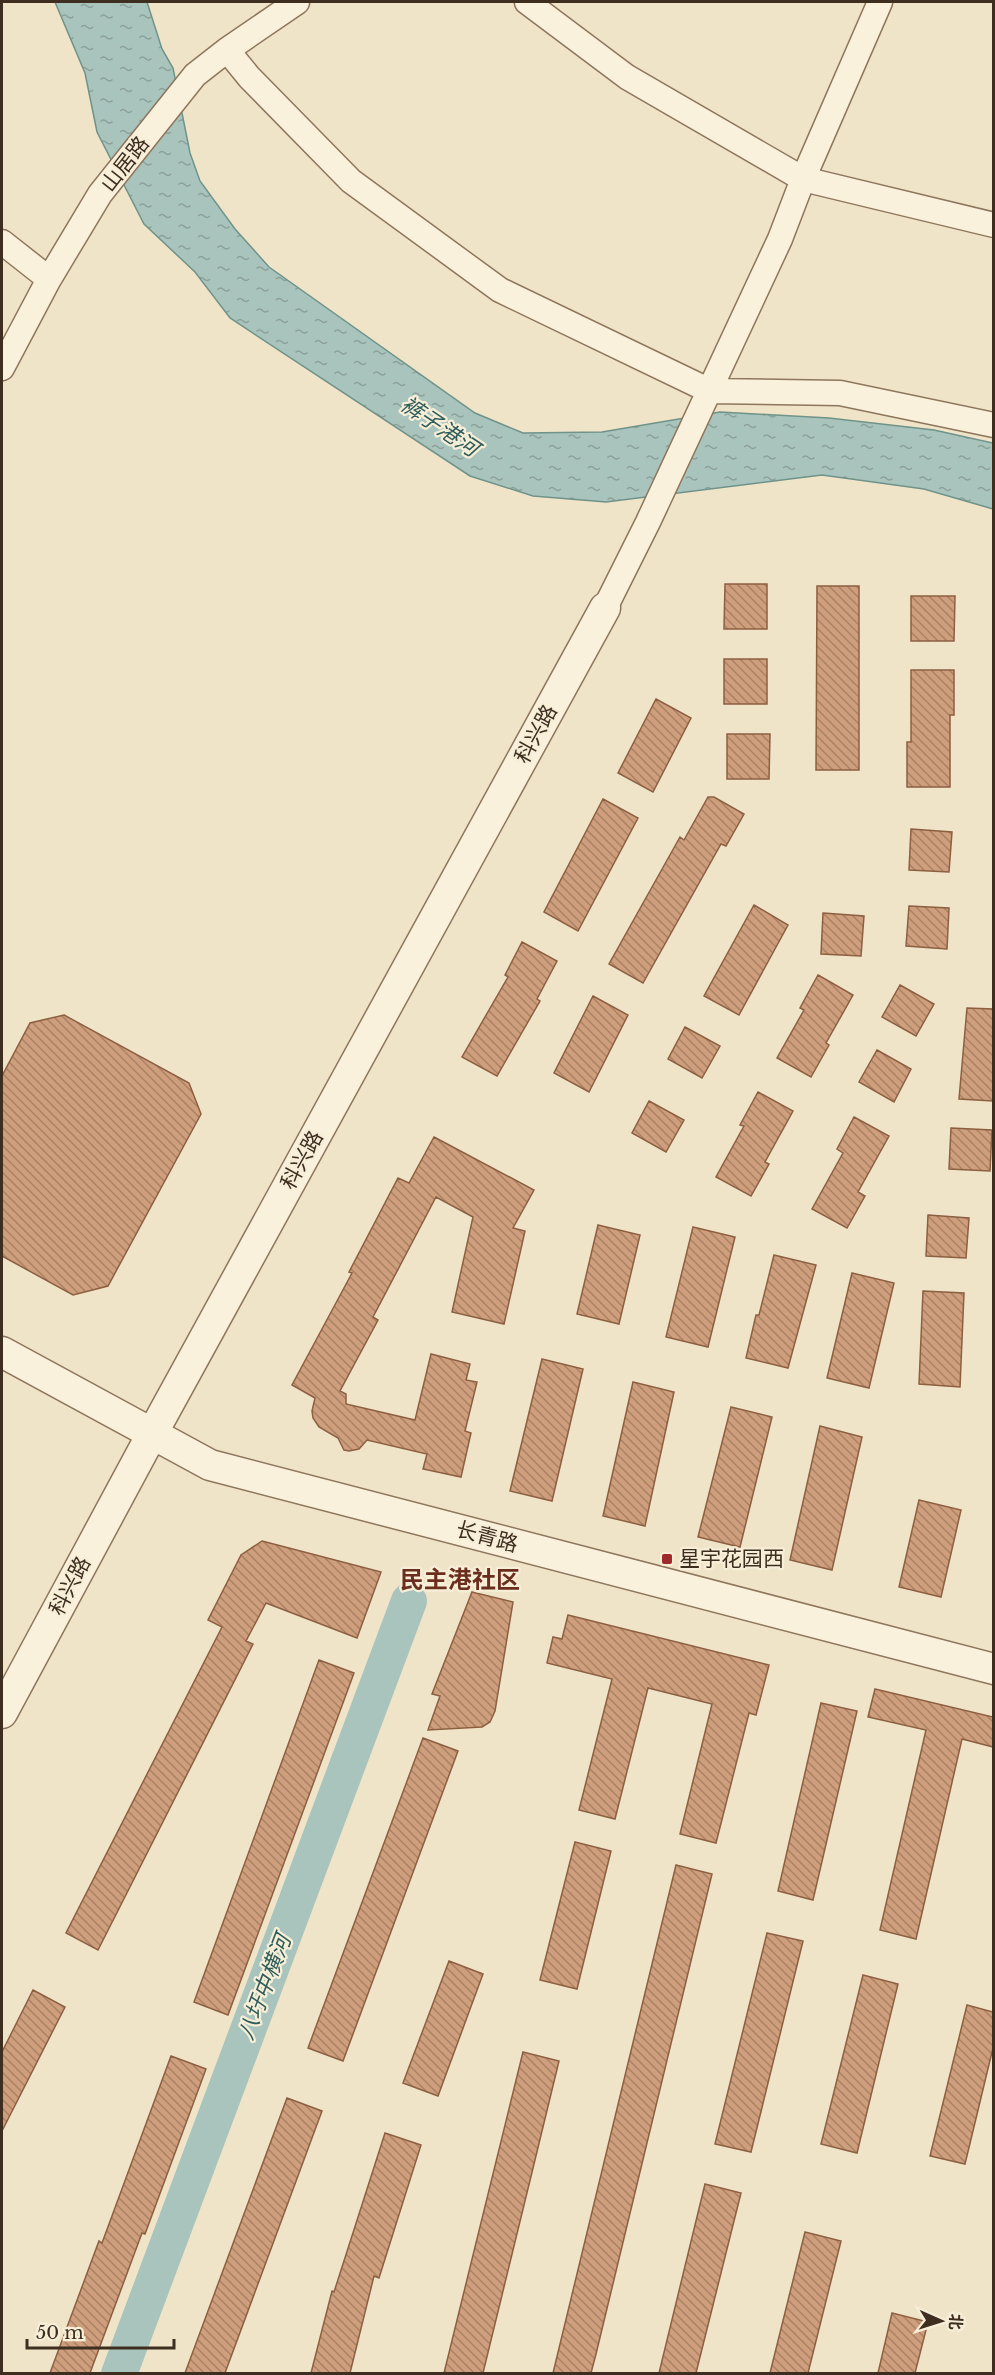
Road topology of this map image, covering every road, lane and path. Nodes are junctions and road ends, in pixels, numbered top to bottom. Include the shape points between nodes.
1 (297, 2) edge
2 (527, 2) edge
3 (880, 2) edge
4 (227, 50) junction
5 (803, 179) junction
6 (993, 225) edge
7 (2, 242) edge
8 (49, 279) junction
9 (2, 368) edge
10 (705, 400) junction
11 (993, 425) edge
12 (605, 608) joint
13 (2, 1353) edge
14 (152, 1434) junction
15 (993, 1669) edge
16 (2, 1713) edge

1 - 4 street, 山居路
2 - 5 street via 627,77
3 - 5 street
4 - 8 street, 山居路 via 195,75 100,194
4 - 10 street via 351,180 500,290
5 - 6 street
5 - 10 street via 780,239
7 - 8 street
8 - 9 street, 山居路
10 - 11 street via 840,393
10 - 12 street
12 - 14 street, 科兴路
13 - 14 street, 长青路
14 - 15 street, 长青路 via 210,1465
14 - 16 street, 科兴路

